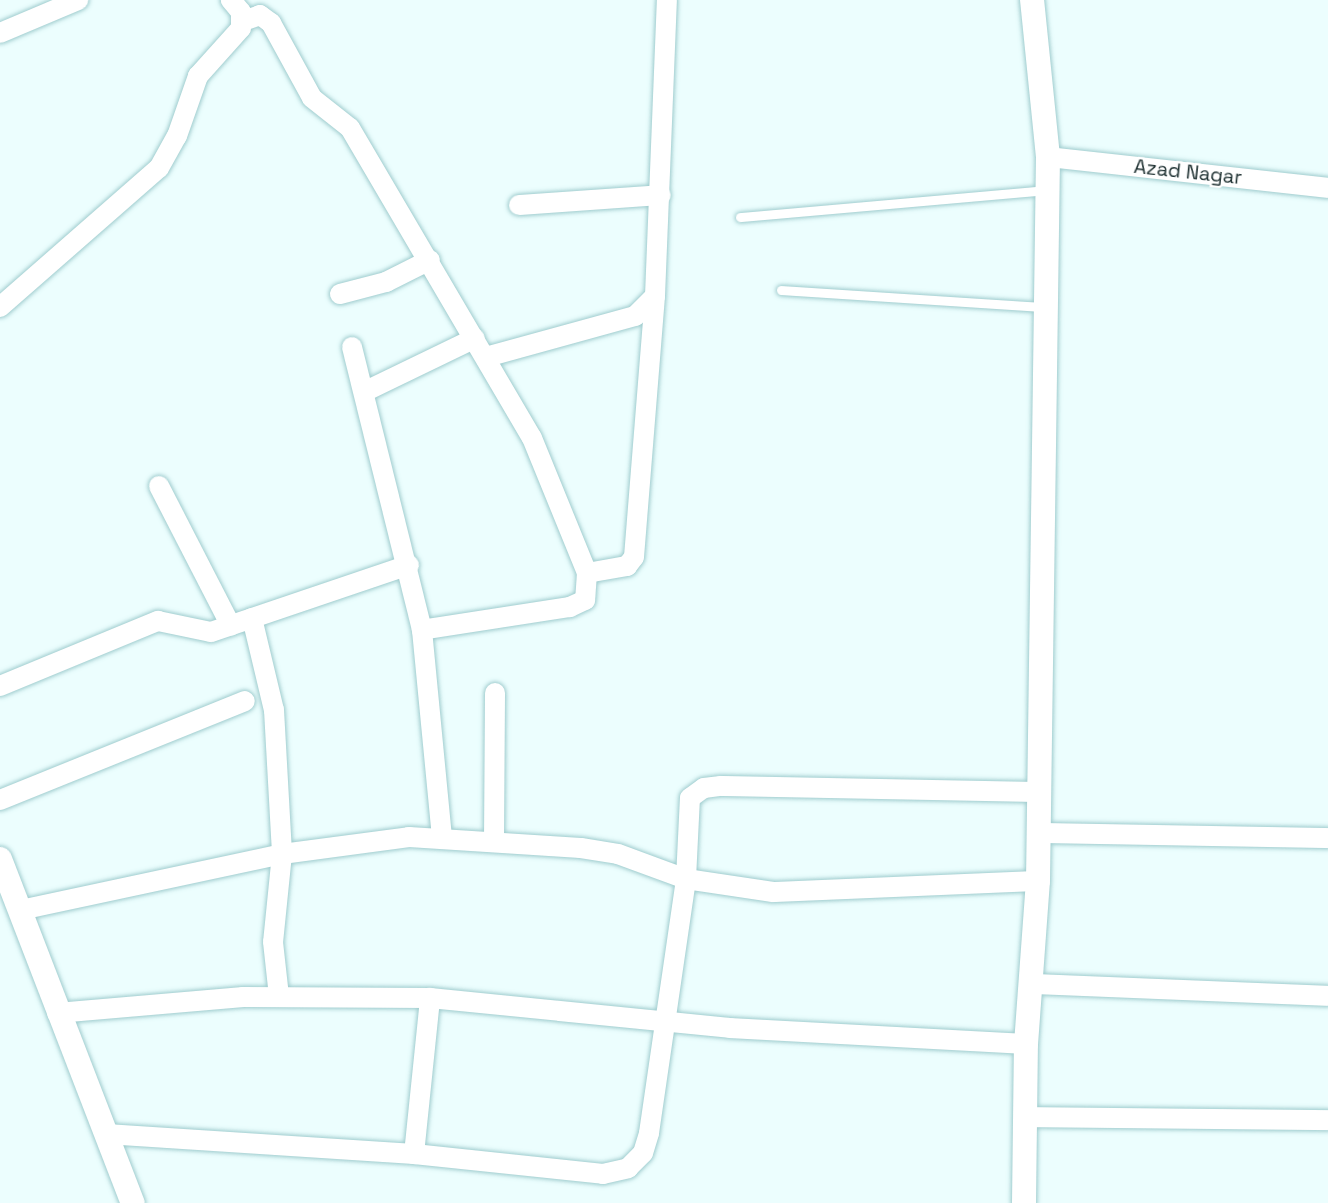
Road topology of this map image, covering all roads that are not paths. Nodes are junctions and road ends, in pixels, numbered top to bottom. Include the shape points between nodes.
1 (78, 0) edge
2 (231, 0) edge
3 (667, 0) edge
4 (1032, 0) edge
5 (243, 21) junction
6 (0, 33) edge
7 (1048, 157) junction
8 (1328, 188) edge
9 (1046, 190) junction
10 (661, 195) junction
11 (519, 205) dead end
12 (740, 217) dead end
13 (430, 260) junction
14 (781, 290) dead end
15 (340, 294) dead end
16 (655, 296) junction
17 (0, 307) edge
18 (1045, 308) junction
19 (474, 338) junction
20 (352, 346) dead end
21 (486, 357) junction
22 (364, 392) junction
23 (159, 486) dead end
24 (409, 565) junction
25 (587, 573) junction
26 (252, 618) junction
27 (231, 626) junction
28 (422, 630) junction
29 (0, 686) edge
30 (495, 693) dead end
31 (245, 701) dead end
32 (1040, 792) junction
33 (0, 800) edge
34 (1039, 833) junction
35 (442, 838) junction
36 (1328, 838) edge
37 (494, 839) junction
38 (282, 854) junction
39 (0, 859) edge
40 (686, 879) junction
41 (1038, 881) junction
42 (5, 884) edge
43 (21, 910) junction
44 (1032, 984) junction
45 (279, 996) junction
46 (1328, 996) edge
47 (430, 998) junction
48 (57, 1013) junction
49 (665, 1022) junction
50 (1026, 1044) junction
51 (1027, 1117) junction
52 (1328, 1120) edge
53 (106, 1134) junction
54 (414, 1154) junction
55 (133, 1203) edge
56 (1024, 1203) edge

1 - 6 street
2 - 5 street
3 - 10 street
4 - 7 street
5 - 13 street via 260,15 271,23 304,87 350,128
5 - 17 street via 236,36 198,76 177,136 159,168
7 - 8 street, Azad Nagar
7 - 9 street
9 - 12 lane
9 - 18 street
10 - 11 street
10 - 16 street
13 - 15 street via 386,282
13 - 19 street
14 - 18 lane
16 - 21 street via 635,316
16 - 25 street via 634,557 627,566
18 - 32 street
19 - 21 street
19 - 22 street
20 - 22 street
21 - 25 street via 532,438
22 - 24 street
23 - 27 street
24 - 26 street
24 - 28 street
25 - 28 street via 585,600 570,608
26 - 27 street
26 - 38 street via 274,710
27 - 29 street via 194,632 172,620 158,621
28 - 35 street
30 - 37 street
31 - 33 street
32 - 34 street
32 - 40 street via 704,788 690,798 686,814
34 - 36 street
34 - 41 street
35 - 37 street
35 - 38 street via 363,841
37 - 40 street via 618,854
38 - 43 street
38 - 45 street via 273,942
39 - 42 street
40 - 41 street via 774,892
40 - 49 street
41 - 44 street
42 - 43 street
43 - 48 street
44 - 46 street
44 - 50 street
45 - 47 street
45 - 48 street
47 - 49 street
47 - 54 street
48 - 53 street
49 - 50 street
49 - 54 street via 649,1133 643,1153 628,1168 603,1174
50 - 51 street
51 - 52 street
51 - 56 street
53 - 54 street
53 - 55 street

